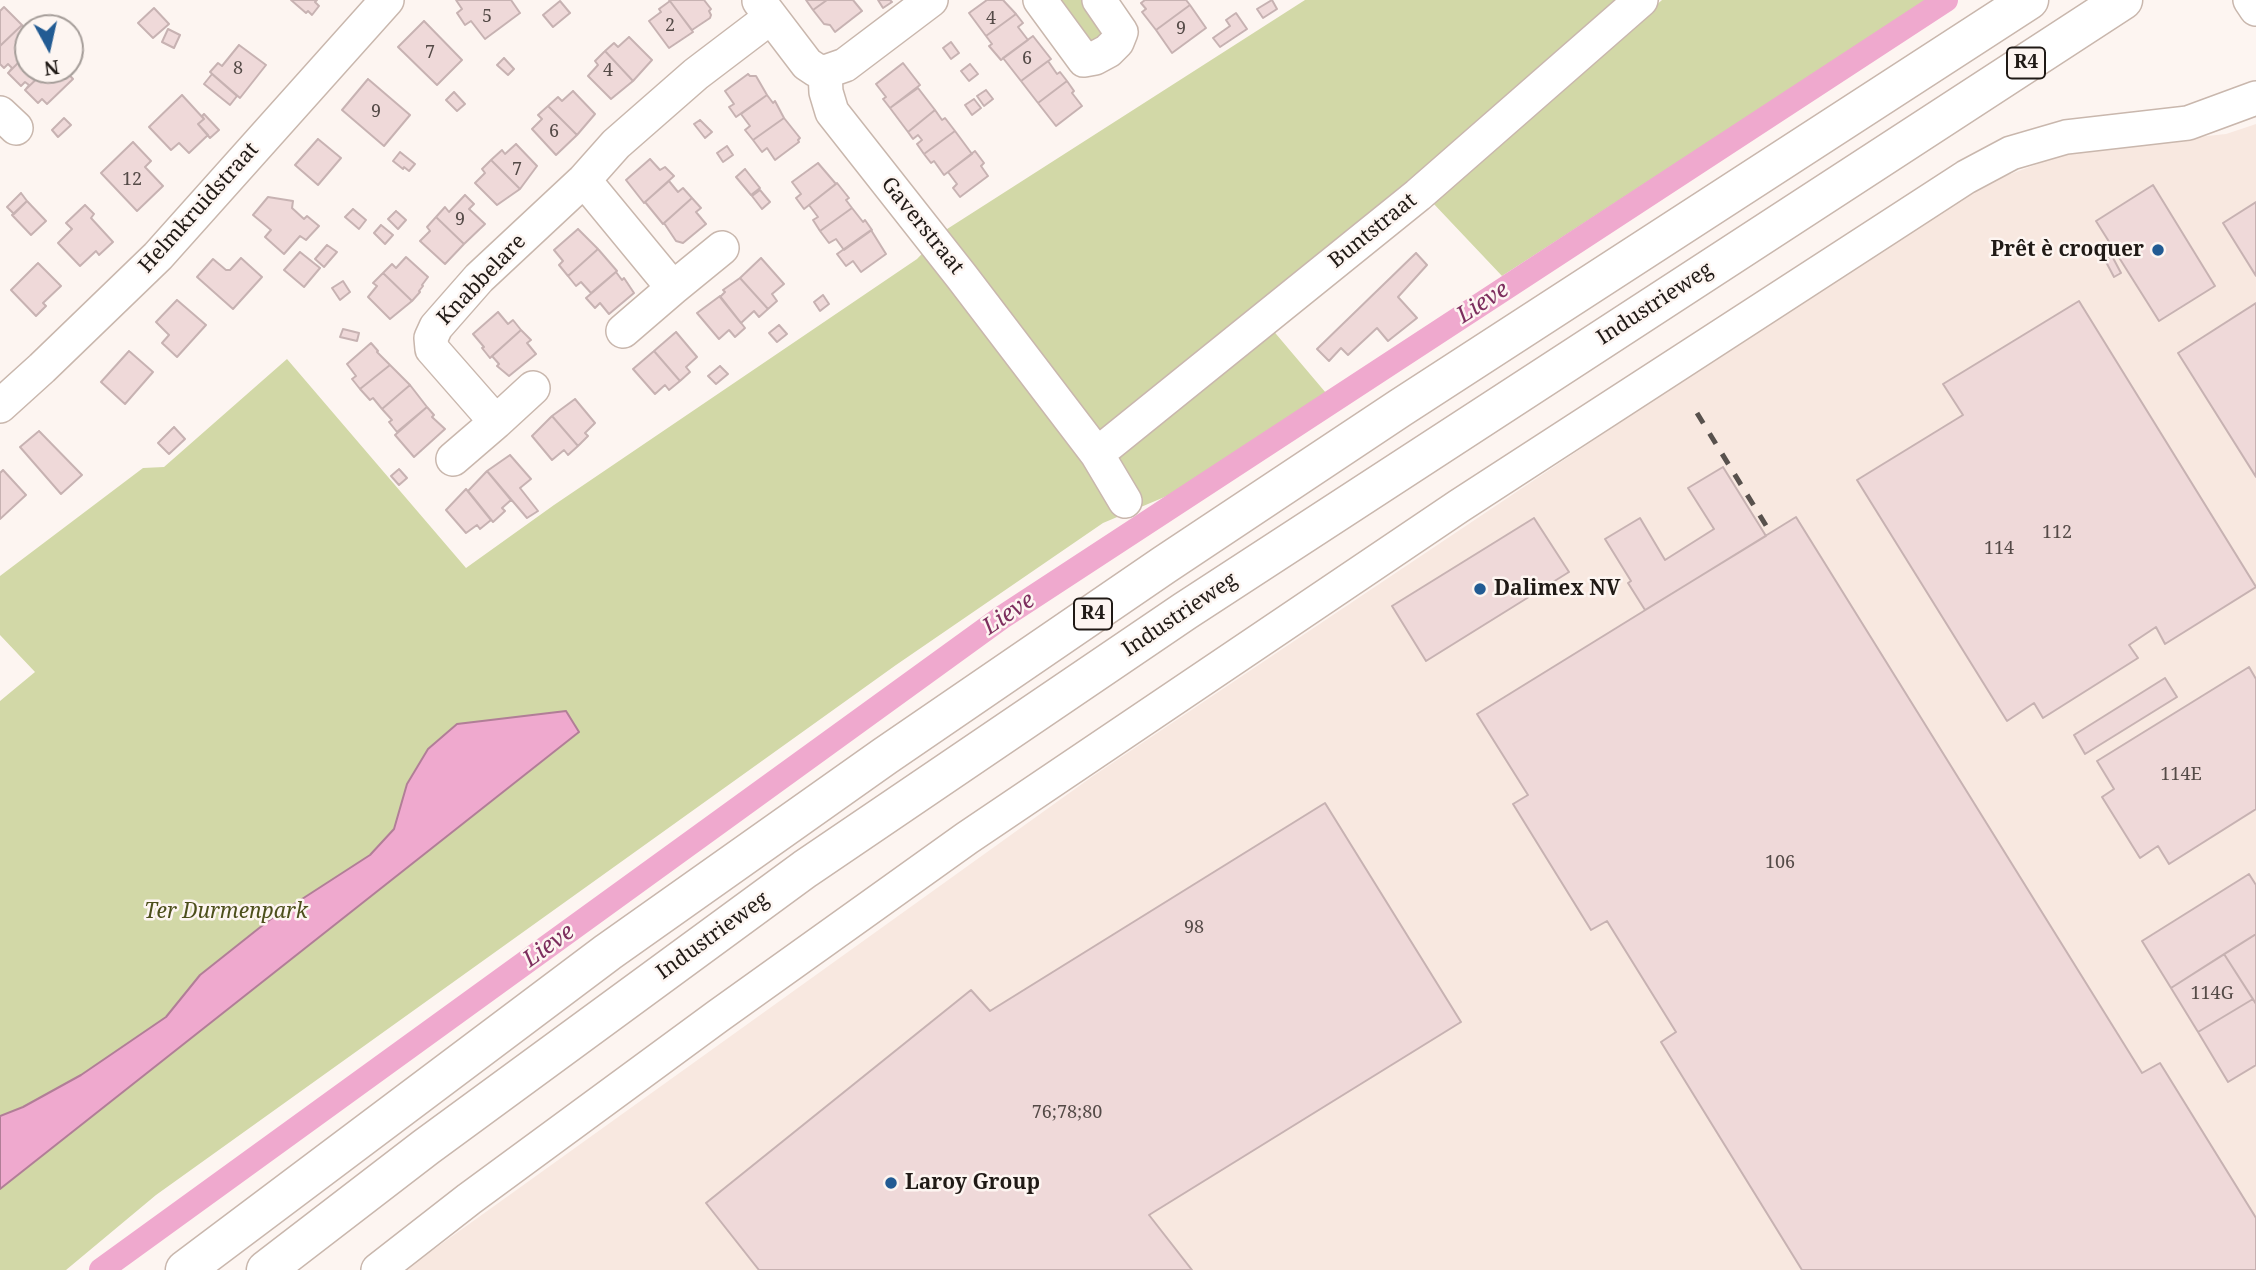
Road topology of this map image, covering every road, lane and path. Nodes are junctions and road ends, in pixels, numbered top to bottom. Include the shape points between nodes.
1 (387, 0) edge
2 (931, 0) edge
3 (1040, 0) edge
4 (1099, 0) edge
5 (1641, 0) edge
6 (2029, 0) edge
7 (2123, 0) edge
8 (2250, 0) edge
9 (765, 8) edge
10 (2256, 9) edge
11 (825, 72) junction
12 (2256, 98) edge
13 (584, 180) junction
14 (722, 248) dead end
15 (673, 288) junction
16 (623, 331) dead end
17 (533, 388) dead end
18 (0, 406) edge
19 (496, 422) junction
20 (1097, 454) junction
21 (453, 459) dead end
22 (1125, 501) dead end
23 (185, 1270) edge
24 (266, 1270) edge
25 (378, 1270) edge

1 - 18 street, Helmkruidstraat via 158,256
2 - 11 street via 845,65
3 - 4 street via 1084,60 1108,51 1122,32
5 - 20 street, Buntstraat via 1418,195
6 - 23 highway, R4 via 1378,423 885,756 608,952
7 - 24 highway, Industrieweg / R4 via 1196,603 805,869
8 - 10 street
9 - 11 street via 807,64
9 - 13 street, Knabbelare via 616,144
11 - 20 street, Gaverstraat via 832,112
12 - 25 street via 2188,123 2066,137 2011,153 1966,177 1459,506 967,838 707,1024
13 - 15 street
13 - 19 street, Knabbelare via 480,278 431,338 432,349
14 - 15 street
15 - 16 street
17 - 19 street
19 - 21 street
20 - 22 street, Gaverstraat

